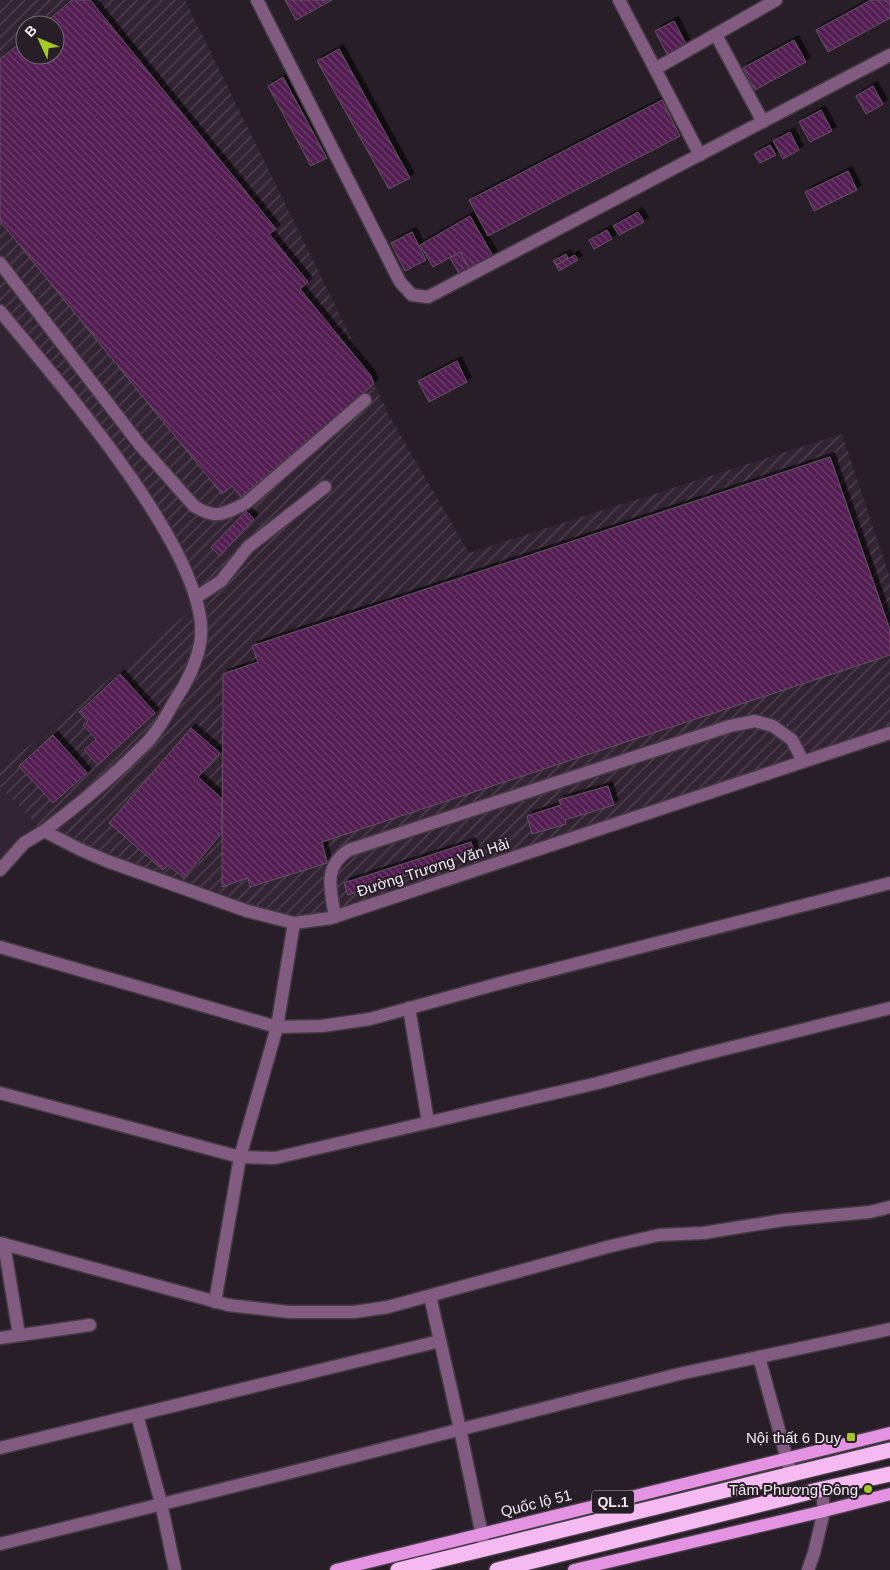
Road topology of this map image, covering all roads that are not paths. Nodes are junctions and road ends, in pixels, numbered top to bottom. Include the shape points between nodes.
1 (257, 0) edge
2 (619, 0) edge
3 (776, 0) edge
4 (716, 35) junction
5 (890, 55) edge
6 (655, 69) junction
7 (763, 122) junction
8 (700, 155) junction
9 (0, 263) edge
10 (0, 311) edge
11 (365, 400) dead end
12 (325, 488) dead end
13 (197, 597) junction
14 (890, 732) edge
15 (803, 762) junction
16 (44, 831) junction
17 (0, 870) edge
18 (890, 884) edge
19 (335, 917) junction
20 (294, 923) junction
21 (0, 947) edge
22 (409, 1008) junction
23 (890, 1008) edge
24 (277, 1027) junction
25 (0, 1093) edge
26 (428, 1122) junction
27 (240, 1157) junction
28 (890, 1207) edge
29 (2, 1243) edge
30 (430, 1296) junction
31 (216, 1302) junction
32 (90, 1325) dead end
33 (890, 1329) edge
34 (19, 1335) junction
35 (0, 1338) edge
36 (440, 1341) junction
37 (759, 1357) junction
38 (137, 1415) junction
39 (460, 1429) junction
40 (890, 1433) edge
41 (0, 1448) edge
42 (890, 1450) edge
43 (786, 1459) junction
44 (791, 1474) junction
45 (890, 1474) edge
46 (822, 1489) junction
47 (890, 1494) edge
48 (161, 1503) junction
49 (824, 1511) junction
50 (483, 1541) junction
51 (0, 1544) edge
52 (174, 1570) edge
53 (336, 1570) edge
54 (398, 1570) edge
55 (497, 1570) edge
56 (574, 1570) edge
57 (808, 1570) edge

1 - 8 street via 400,282 412,295 428,297
2 - 6 street
3 - 4 street
4 - 6 street
4 - 7 street
5 - 7 street
6 - 8 street
7 - 8 street
9 - 11 street via 140,445 202,512 223,515 246,503
10 - 13 street via 130,476 172,541
12 - 13 street via 248,547 221,581
13 - 16 street via 201,642 195,664 154,734 93,792
14 - 15 street, Đường Trương Văn Hải
15 - 19 street, Đường Trương Văn Hải
15 - 19 street via 792,740 782,731 755,721 730,726 349,850 338,858 331,872
16 - 17 street via 24,843
16 - 20 street, Đường Trương Văn Hải via 107,861 247,911
18 - 22 street
19 - 20 street, Đường Trương Văn Hải
20 - 24 street
21 - 24 street
22 - 24 street via 338,1024
22 - 26 street
23 - 26 street via 598,1083
24 - 27 street
25 - 27 street
26 - 27 street via 282,1157
27 - 31 street
28 - 30 street via 703,1233 659,1235
29 - 31 street
29 - 34 street
30 - 31 street via 388,1307 346,1312 289,1312
30 - 36 street
32 - 34 street
33 - 37 street
34 - 35 street
36 - 38 street
36 - 39 street
37 - 39 street
37 - 43 street
38 - 41 street
38 - 48 street
39 - 48 street
39 - 50 street
40 - 43 main road, Quốc lộ 51 / QL.1
42 - 44 highway, Quốc lộ 51 / QL.1
43 - 44 street
43 - 50 main road, Quốc lộ 51 / QL.1
44 - 50 highway, Quốc lộ 51 / QL.1
45 - 46 highway, QL.1
46 - 49 street
46 - 55 highway, QL.1
47 - 49 main road
48 - 51 street
48 - 52 street
49 - 56 main road
49 - 57 street
50 - 53 main road, Quốc lộ 51 / QL.1
50 - 54 highway, Quốc lộ 51 / QL.1

